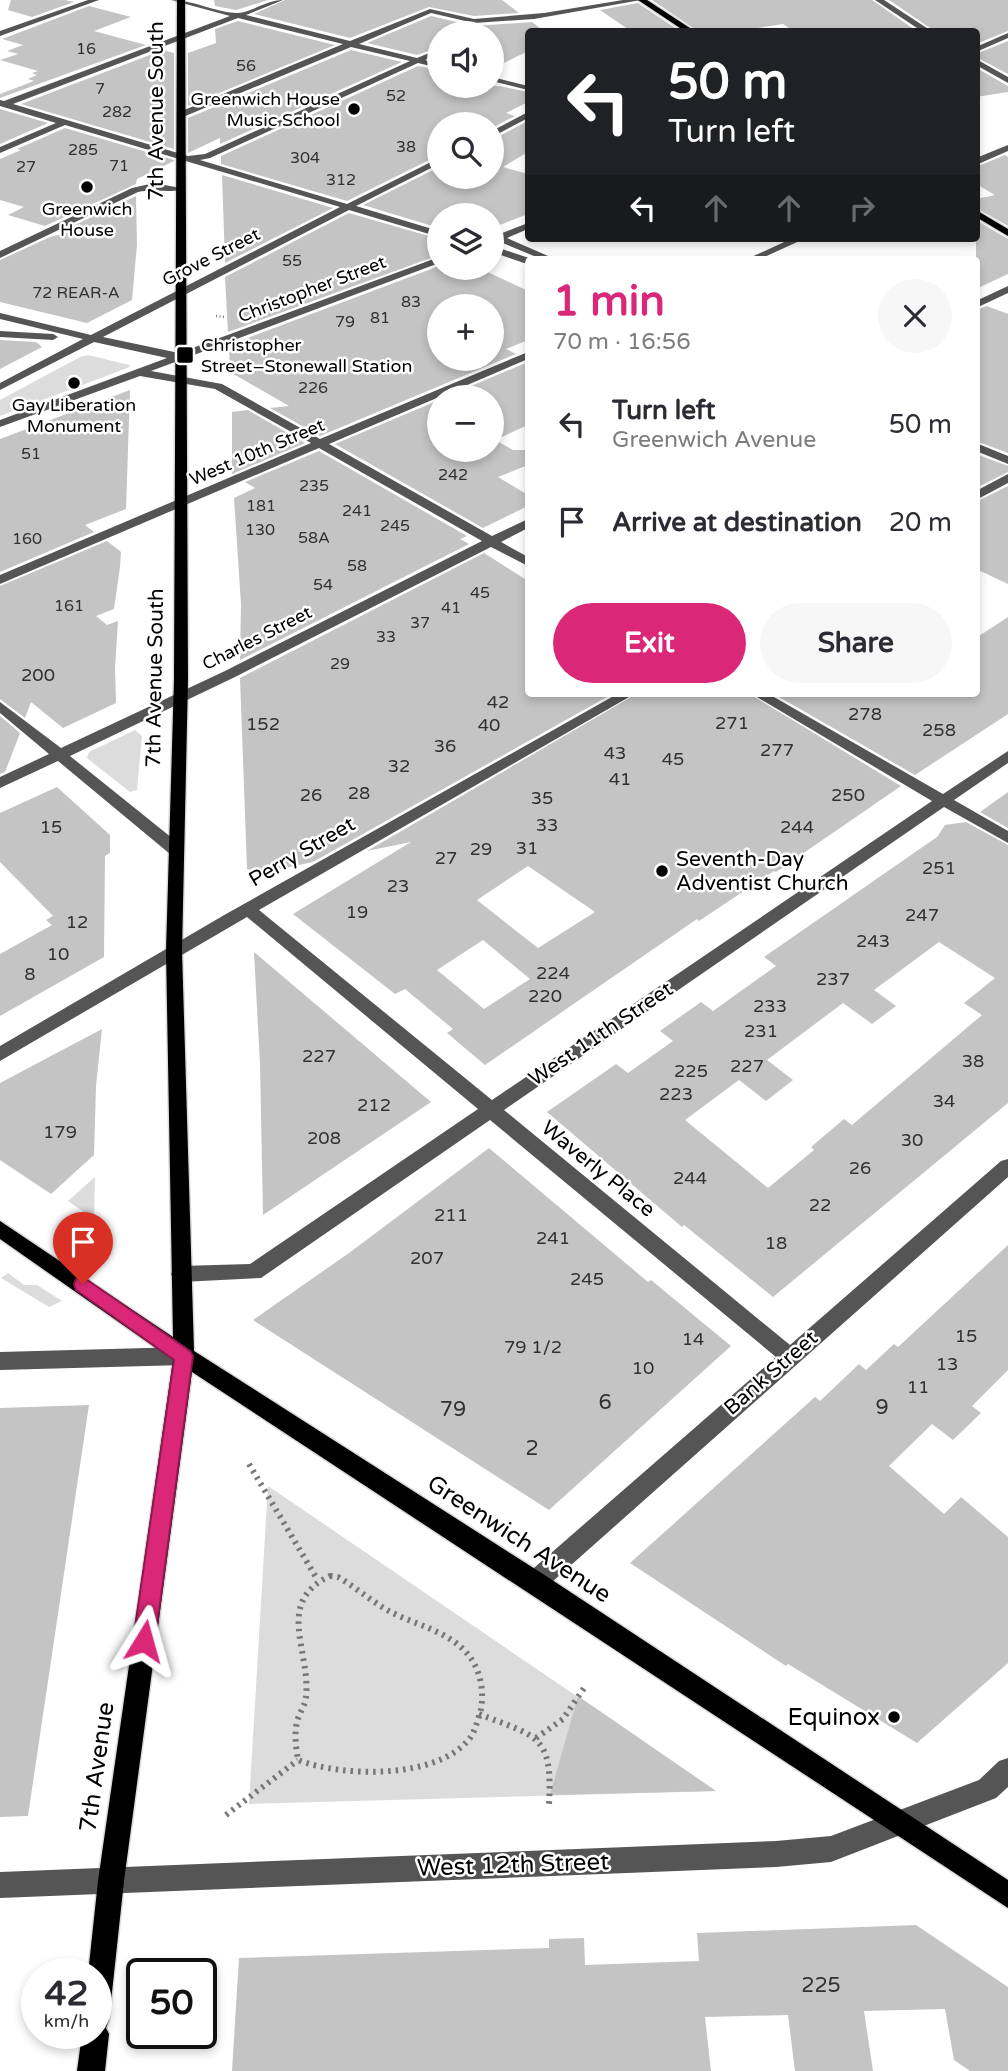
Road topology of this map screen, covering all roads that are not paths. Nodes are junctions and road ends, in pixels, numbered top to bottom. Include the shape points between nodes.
1 (95, 0) edge
2 (179, 0) edge
3 (279, 0) edge
4 (640, 0) edge
5 (879, 0) edge
6 (543, 15) junction
7 (238, 16) junction
8 (504, 25) edge
9 (686, 28) edge
10 (923, 28) edge
11 (0, 34) edge
12 (1008, 34) edge
13 (181, 38) junction
14 (353, 44) junction
15 (980, 48) edge
16 (427, 57) edge
17 (418, 61) junction
18 (427, 63) edge
19 (980, 64) edge
20 (1008, 81) edge
21 (504, 82) edge
22 (525, 87) edge
23 (3, 104) edge
24 (180, 115) junction
25 (525, 117) edge
26 (65, 122) junction
27 (504, 128) edge
28 (1008, 148) edge
29 (0, 150) edge
30 (180, 157) junction
31 (980, 160) edge
32 (427, 166) edge
33 (181, 189) junction
34 (349, 207) junction
35 (980, 216) edge
36 (525, 227) edge
37 (427, 230) edge
38 (1008, 233) edge
39 (504, 235) edge
40 (504, 242) edge
41 (792, 242) edge
42 (504, 253) edge
43 (0, 255) edge
44 (542, 256) edge
45 (759, 256) edge
46 (525, 260) edge
47 (427, 264) edge
48 (1008, 289) edge
49 (181, 292) junction
50 (980, 303) edge
51 (0, 316) edge
52 (0, 334) edge
53 (92, 338) junction
54 (181, 356) junction
55 (525, 356) edge
56 (139, 372) junction
57 (181, 379) junction
58 (0, 387) edge
59 (0, 424) edge
60 (322, 443) junction
61 (980, 448) edge
62 (1008, 460) edge
63 (1008, 478) edge
64 (980, 494) edge
65 (181, 503) junction
66 (525, 524) edge
67 (492, 541) junction
68 (525, 560) edge
69 (0, 580) edge
70 (180, 697) junction
71 (622, 697) edge
72 (764, 697) edge
73 (0, 706) edge
74 (59, 754) junction
75 (1008, 756) edge
76 (0, 783) edge
77 (943, 800) junction
78 (1008, 838) edge
79 (176, 850) junction
80 (248, 909) junction
81 (174, 951) junction
82 (0, 1054) edge
83 (490, 1110) junction
84 (1008, 1166) edge
85 (0, 1229) edge
86 (181, 1274) junction
87 (184, 1356) junction
88 (789, 1356) junction
89 (0, 1361) edge
90 (535, 1582) junction
91 (1008, 1770) edge
92 (899, 1823) junction
93 (111, 1881) junction
94 (0, 1885) edge
95 (1008, 1895) edge
96 (103, 1958) edge
97 (93, 2049) edge
98 (91, 2071) edge

1 - 11 street
2 - 7 street
2 - 13 main road, 7th Avenue South
3 - 7 street
4 - 6 street
4 - 9 main road
5 - 10 street
6 - 8 street
6 - 14 street via 474,22 430,11
7 - 13 street
7 - 14 street
12 - 15 street
13 - 23 street
13 - 24 main road, 7th Avenue South
14 - 17 street
14 - 24 street
16 - 17 street
17 - 18 street
17 - 30 street via 207,156
19 - 20 street
21 - 22 street
23 - 26 street
24 - 30 main road, 7th Avenue South
25 - 27 street
26 - 29 street
26 - 30 street
28 - 31 street
30 - 33 main road, 7th Avenue South
30 - 34 street
32 - 34 street, Grove Street
33 - 43 street via 153,186 135,190
33 - 49 main road, 7th Avenue South
34 - 37 street
34 - 49 street, Grove Street
35 - 38 main road
36 - 39 street
40 - 44 street
41 - 45 street
42 - 46 street
47 - 54 street, Christopher Street
48 - 50 street
49 - 53 street, Grove Street
49 - 54 main road, 7th Avenue South
51 - 53 street
52 - 53 street
53 - 54 street
53 - 58 street, Grove Street
54 - 56 street, Christopher Street
54 - 57 main road, 7th Avenue South
55 - 60 street, West 10th Street
56 - 57 street
56 - 59 street, Christopher Street
57 - 60 street via 218,386
57 - 65 main road, 7th Avenue South
60 - 65 street, West 10th Street
60 - 67 street
61 - 62 street
63 - 64 street
65 - 69 street, West 10th Street
65 - 70 main road, 7th Avenue South
66 - 67 street, Charles Street
67 - 68 street
67 - 70 street, Charles Street
70 - 74 street, Charles Street
70 - 79 main road, 7th Avenue South
71 - 80 street, Perry Street
72 - 77 street
73 - 74 street
74 - 76 street, Charles Street
74 - 79 street
75 - 77 street, West 11th Street
77 - 78 street
77 - 83 street, West 11th Street
79 - 81 main road, 7th Avenue South
80 - 81 street, Perry Street
80 - 83 street, Waverly Place
81 - 82 street, Perry Street
81 - 86 main road, 7th Avenue South
83 - 86 street, West 11th Street via 254,1272
83 - 88 street, Waverly Place
84 - 88 street, Bank Street
85 - 87 main road, Greenwich Avenue
86 - 87 main road, 7th Avenue South
87 - 89 street
87 - 90 main road, Greenwich Avenue
87 - 93 main road, 7th Avenue
88 - 90 street, Bank Street
90 - 92 main road, Greenwich Avenue
91 - 92 street, West 12th Street via 987,1789
92 - 93 street, West 12th Street via 831,1849 776,1854
92 - 95 main road, Greenwich Avenue
93 - 94 street, West 12th Street
93 - 96 main road, 7th Avenue
97 - 98 main road

